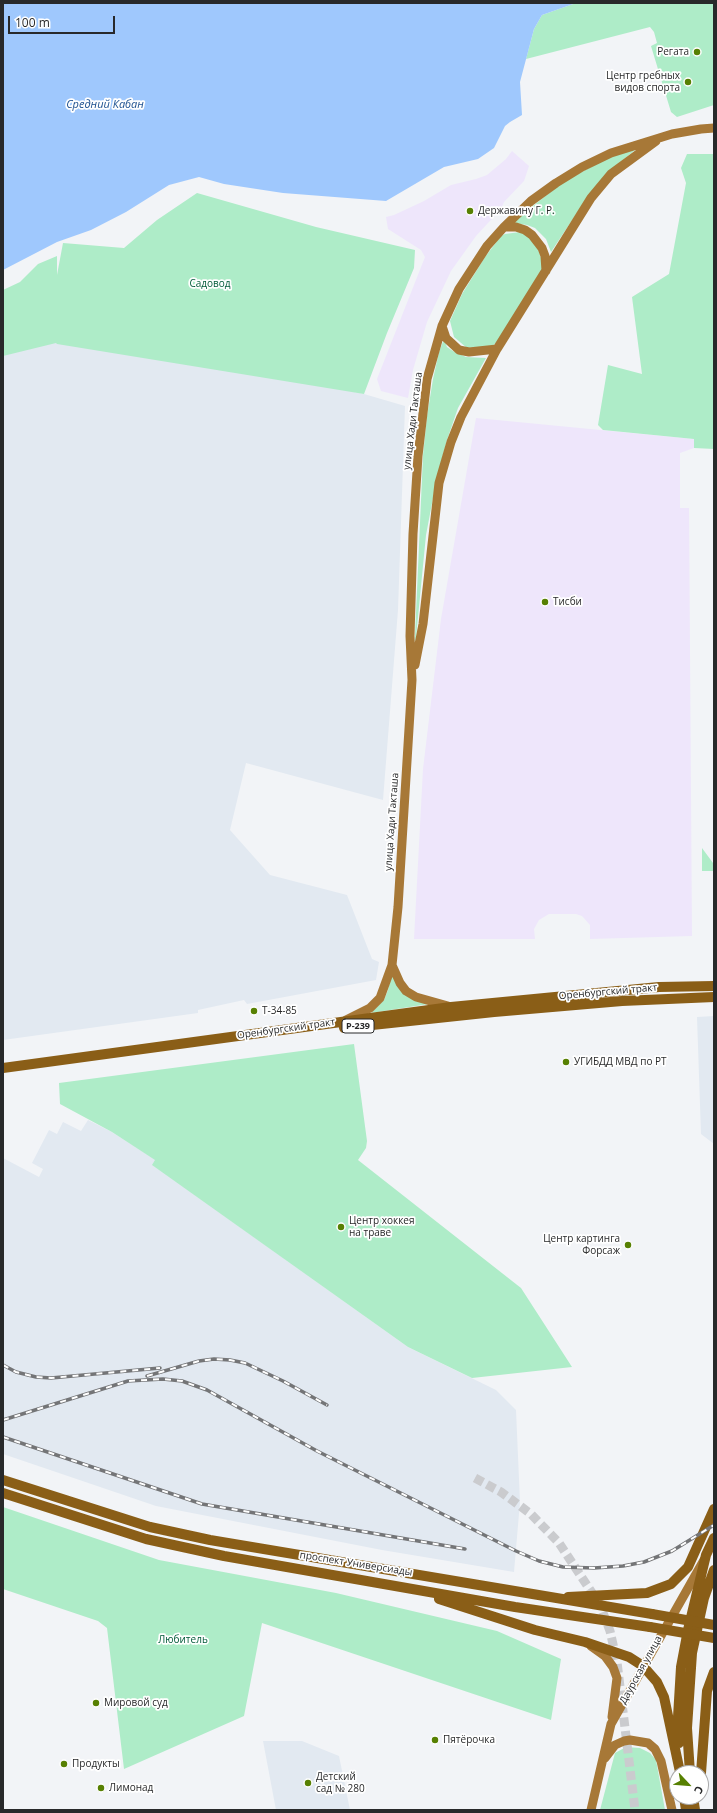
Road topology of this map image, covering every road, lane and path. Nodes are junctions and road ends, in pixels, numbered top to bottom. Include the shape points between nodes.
1 (714, 128) edge
2 (663, 136) junction
3 (504, 227) junction
4 (546, 271) junction
5 (442, 326) junction
6 (496, 349) junction
7 (412, 680) junction
8 (392, 965) junction
9 (714, 986) edge
10 (714, 997) edge
11 (451, 1007) junction
12 (345, 1021) junction
13 (3, 1068) edge
14 (3, 1074) edge
15 (3, 1480) edge
16 (3, 1493) edge
17 (714, 1509) edge
18 (714, 1538) edge
19 (706, 1556) junction
20 (714, 1570) edge
21 (408, 1589) junction
22 (556, 1599) junction
23 (714, 1625) edge
24 (714, 1638) edge
25 (585, 1642) junction
26 (643, 1666) junction
27 (714, 1672) edge
28 (611, 1724) junction
29 (682, 1765) edge
30 (683, 1765) edge
31 (685, 1765) edge
32 (701, 1765) edge
33 (601, 1767) junction
34 (591, 1810) edge
35 (672, 1810) edge

1 - 2 street, улица Хади Такташа via 701,128
2 - 3 street, улица Хади Такташа via 611,153 582,167 531,201
2 - 4 street, улица Хади Такташа via 611,174 591,198
3 - 4 street via 516,227 532,235 542,248
3 - 5 street, улица Хади Такташа via 472,267
4 - 6 street, улица Хади Такташа
5 - 6 street via 446,338 459,350 469,352
5 - 7 street, улица Хади Такташа via 428,379 418,456 410,636
6 - 7 street, улица Хади Такташа via 461,417 439,483 423,624
7 - 8 street, улица Хади Такташа
8 - 11 street via 406,990 416,997
8 - 12 street, улица Хади Такташа via 380,998 370,1008
9 - 11 main road, Оренбургский тракт / Р-239 via 644,988
10 - 14 main road, Оренбургский тракт / Р-239 via 622,1001 357,1026
11 - 12 main road, Оренбургский тракт / Р-239
12 - 13 main road, Оренбургский тракт / Р-239
15 - 22 main road, проспект Универсиады via 150,1527 226,1543
16 - 21 main road, проспект Универсиады via 146,1539 224,1556
17 - 22 main road via 688,1567 671,1584 647,1593 584,1595
18 - 19 main road, Даурская улица
19 - 26 street, Даурская улица
19 - 30 main road via 681,1667 678,1717
20 - 31 main road via 704,1598 692,1653
21 - 24 main road, проспект Универсиады, bridge
21 - 25 main road via 535,1630
22 - 23 main road, проспект Универсиады, bridge
25 - 26 main road via 629,1657
25 - 28 street via 605,1656 617,1678
26 - 28 street, Даурская улица
26 - 29 main road via 657,1682 664,1697
27 - 32 main road via 707,1691
28 - 33 street, Даурская улица
33 - 34 street, Даурская улица
33 - 35 street via 615,1745 630,1740 648,1743 655,1749 661,1761

